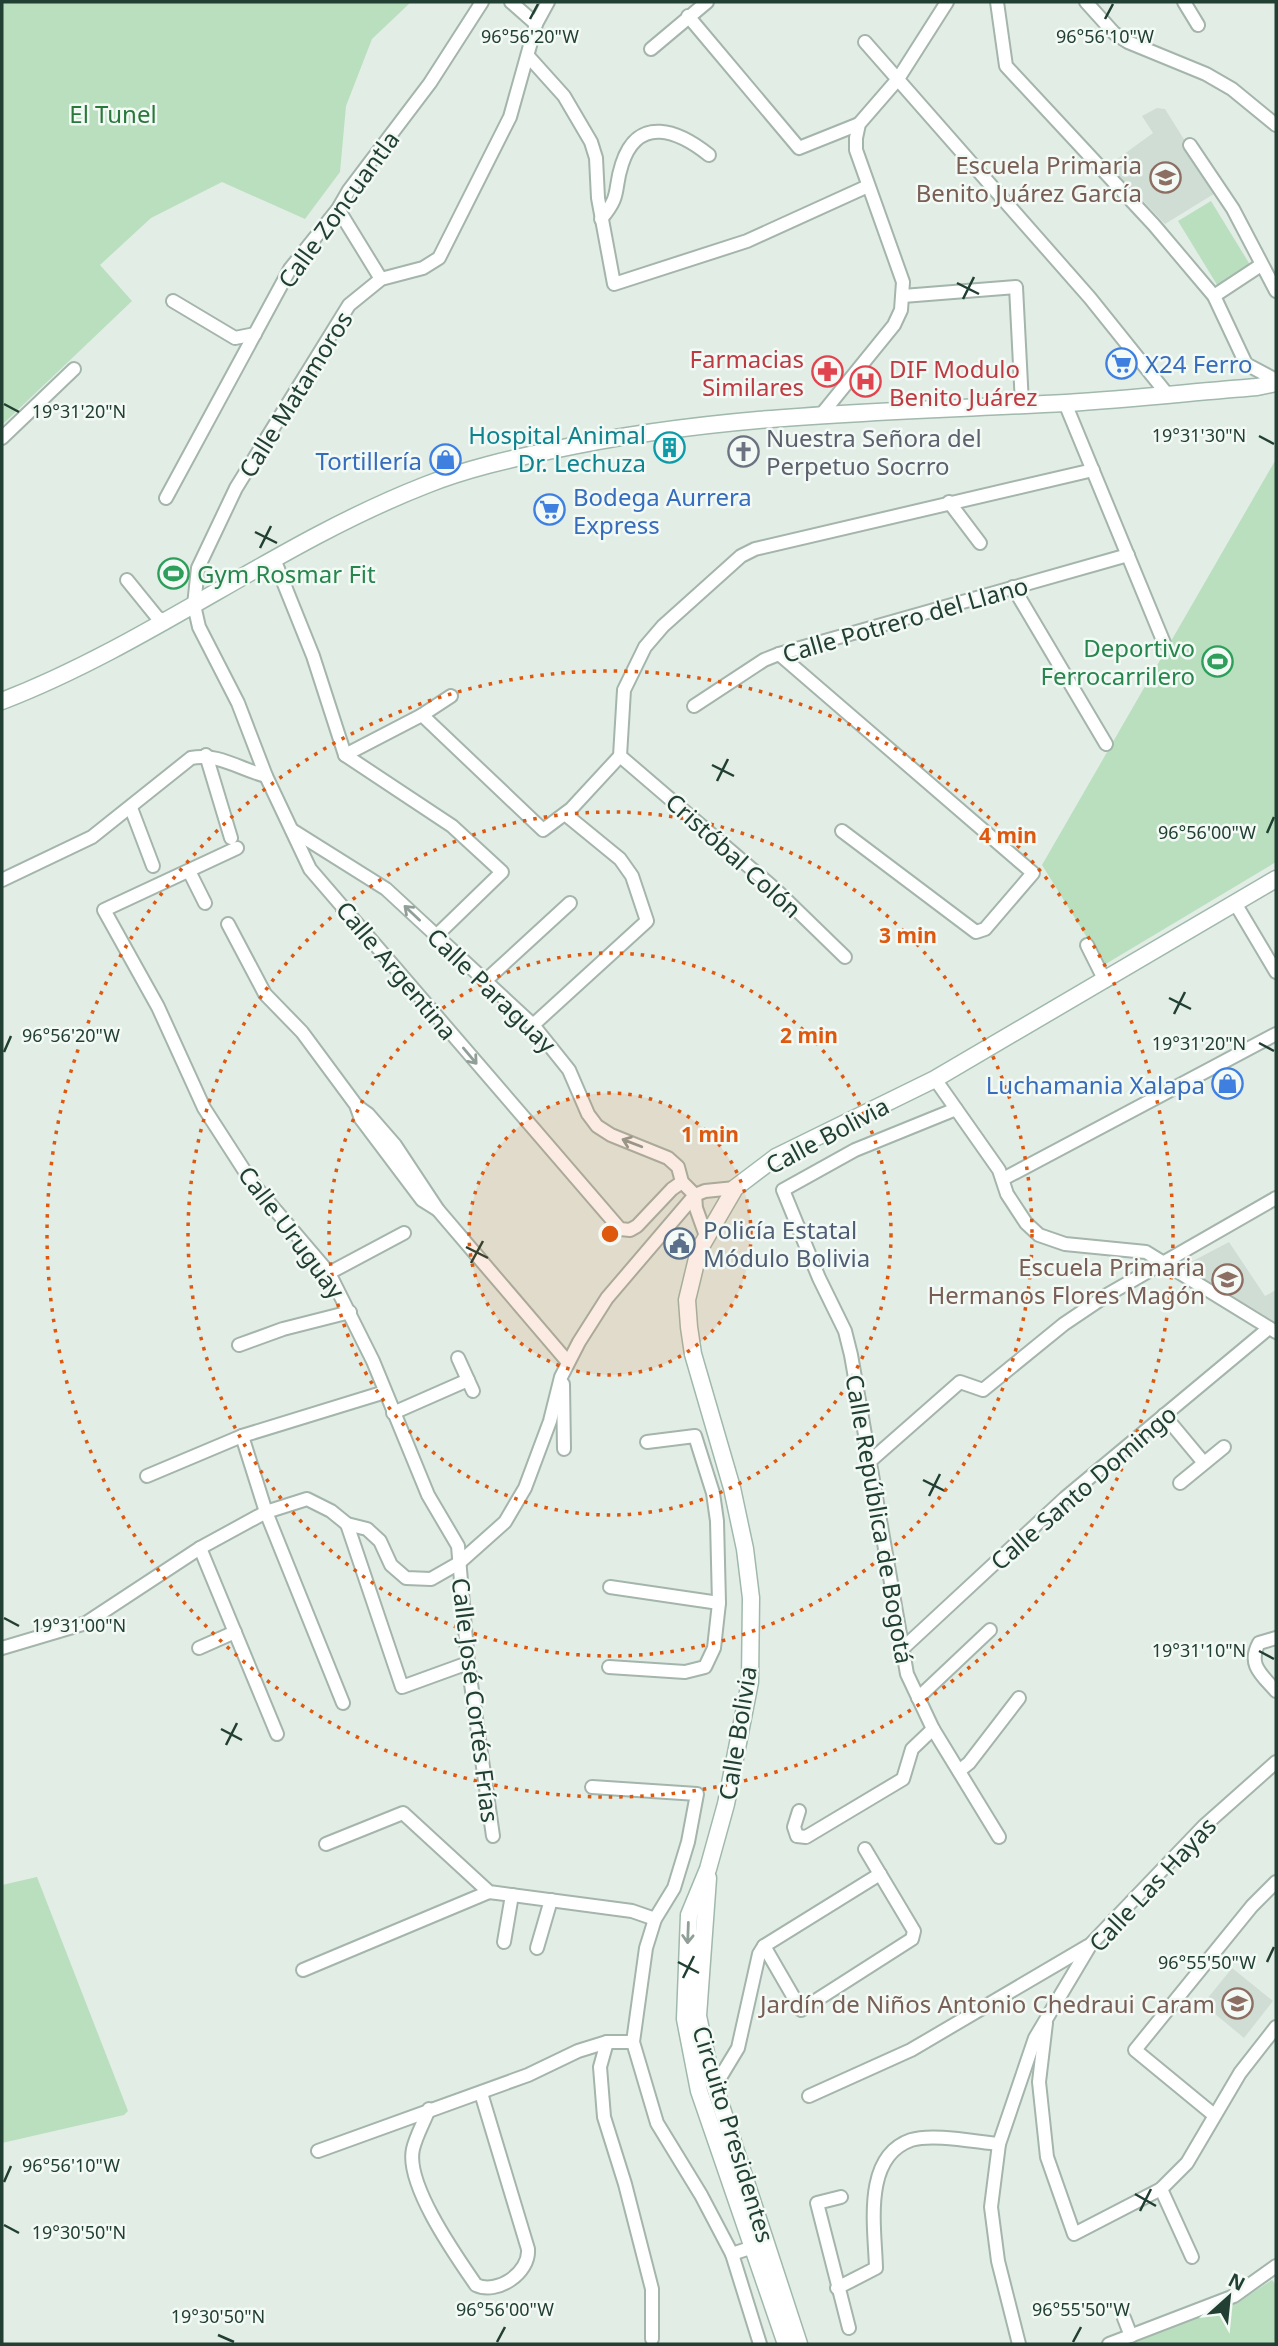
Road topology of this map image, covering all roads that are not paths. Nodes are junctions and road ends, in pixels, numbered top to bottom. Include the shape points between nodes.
1 (482, 2) edge
2 (511, 2) edge
3 (548, 2) edge
4 (707, 2) edge
5 (947, 2) edge
6 (998, 2) edge
7 (1086, 2) edge
8 (1184, 2) edge
9 (688, 16) junction
10 (536, 24) junction
11 (1198, 25) dead end
12 (865, 43) dead end
13 (651, 49) dead end
14 (528, 56) junction
15 (898, 79) junction
16 (859, 124) junction
17 (1276, 125) edge
18 (1190, 145) dead end
19 (709, 155) dead end
20 (868, 186) junction
21 (338, 209) junction
22 (601, 219) junction
23 (1261, 265) junction
24 (381, 279) junction
25 (1276, 291) edge
26 (903, 296) junction
27 (1214, 296) junction
28 (173, 301) dead end
29 (255, 334) junction
30 (74, 369) dead end
31 (1276, 381) edge
32 (1167, 394) junction
33 (1065, 403) junction
34 (1022, 404) junction
35 (821, 415) junction
36 (2, 438) edge
37 (1093, 470) junction
38 (166, 498) dead end
39 (949, 502) junction
40 (980, 543) dead end
41 (1128, 555) junction
42 (275, 559) junction
43 (127, 580) dead end
44 (1013, 587) junction
45 (194, 605) junction
46 (166, 622) junction
47 (1164, 643) dead end
48 (779, 654) junction
49 (451, 696) dead end
50 (2, 701) edge
51 (694, 706) dead end
52 (422, 715) junction
53 (1106, 744) dead end
54 (206, 755) junction
55 (345, 755) junction
56 (620, 756) junction
57 (266, 776) junction
58 (131, 808) junction
59 (565, 814) junction
60 (292, 830) junction
61 (842, 831) dead end
62 (153, 866) dead end
63 (189, 871) junction
64 (1276, 879) edge
65 (2, 880) edge
66 (205, 903) dead end
67 (570, 903) dead end
68 (1235, 903) junction
69 (228, 924) dead end
70 (437, 936) junction
71 (1087, 945) dead end
72 (845, 957) dead end
73 (1276, 972) edge
74 (485, 981) junction
75 (1105, 981) junction
76 (533, 1025) junction
77 (1276, 1034) edge
78 (935, 1079) junction
79 (956, 1109) junction
80 (1003, 1179) junction
81 (682, 1182) junction
82 (735, 1188) junction
83 (695, 1195) junction
84 (1276, 1198) edge
85 (404, 1233) dead end
86 (706, 1236) junction
87 (1166, 1262) junction
88 (329, 1273) junction
89 (351, 1312) junction
90 (1273, 1330) edge
91 (239, 1345) dead end
92 (458, 1358) dead end
93 (568, 1361) junction
94 (561, 1377) junction
95 (385, 1392) junction
96 (393, 1413) junction
97 (1164, 1415) junction
98 (242, 1436) junction
99 (647, 1442) dead end
100 (1224, 1447) dead end
101 (564, 1449) dead end
102 (869, 1462) junction
103 (1205, 1463) junction
104 (147, 1476) dead end
105 (1180, 1483) dead end
106 (732, 1488) junction
107 (713, 1493) junction
108 (266, 1512) junction
109 (347, 1524) junction
110 (200, 1548) junction
111 (459, 1563) junction
112 (610, 1587) dead end
113 (719, 1603) junction
114 (990, 1630) dead end
115 (234, 1632) junction
116 (1276, 1638) edge
117 (2, 1648) edge
118 (199, 1648) dead end
119 (900, 1651) junction
120 (468, 1663) junction
121 (609, 1667) dead end
122 (1276, 1691) edge
123 (918, 1698) junction
124 (1019, 1698) dead end
125 (343, 1703) dead end
126 (933, 1729) junction
127 (277, 1734) dead end
128 (1276, 1762) edge
129 (959, 1771) junction
130 (593, 1787) dead end
131 (799, 1811) dead end
132 (493, 1836) dead end
133 (999, 1837) dead end
134 (326, 1844) dead end
135 (865, 1849) dead end
136 (708, 1869) junction
137 (880, 1874) junction
138 (1276, 1882) edge
139 (489, 1892) junction
140 (512, 1895) junction
141 (551, 1900) junction
142 (655, 1919) junction
143 (504, 1942) dead end
144 (1091, 1944) junction
145 (764, 1946) junction
146 (537, 1948) dead end
147 (303, 1970) dead end
148 (1047, 2020) junction
149 (1276, 2027) edge
150 (607, 2042) junction
151 (634, 2042) junction
152 (715, 2086) junction
153 (481, 2093) junction
154 (809, 2096) dead end
155 (429, 2109) junction
156 (1214, 2115) junction
157 (999, 2144) junction
158 (318, 2151) dead end
159 (1161, 2189) junction
160 (841, 2197) dead end
161 (753, 2247) junction
162 (732, 2254) junction
163 (1192, 2258) dead end
164 (1276, 2266) edge
165 (837, 2288) junction
166 (1124, 2318) dead end
167 (849, 2328) dead end
168 (1131, 2336) junction
169 (652, 2339) dead end
170 (761, 2344) edge
171 (786, 2344) edge
172 (799, 2344) edge
173 (1019, 2344) edge
174 (1109, 2344) edge

1 - 21 street, Calle Zoncuantla via 430,83
2 - 10 street
3 - 10 street, Calle Matamoros
4 - 9 street
5 - 15 street
6 - 27 street via 1006,66
7 - 17 street via 1114,33 1206,74
8 - 11 street
9 - 13 street
9 - 16 street via 799,148
10 - 14 street, Calle Matamoros
12 - 15 street
14 - 22 street via 584,125 596,158
14 - 24 street, Calle Matamoros via 510,117 439,258 423,268
15 - 16 street
15 - 32 street via 1090,298
16 - 20 street via 856,150
18 - 23 street via 1219,186
19 - 22 street via 673,132 641,136 629,147 615,202
20 - 22 street via 747,241 614,284
20 - 26 street via 903,282
21 - 24 street
21 - 29 street, Calle Zoncuantla via 290,269
23 - 25 street
23 - 27 street
24 - 45 street, Calle Matamoros via 349,305 252,458 198,568
26 - 34 street via 1016,286
26 - 35 street via 894,325
27 - 31 street via 1246,364
28 - 29 street via 235,338
29 - 38 street, Calle Zoncuantla
30 - 36 street
31 - 32 main road
32 - 33 main road
33 - 34 main road
33 - 37 street
34 - 35 main road
35 - 42 main road via 655,430 503,460 427,484
37 - 39 street
37 - 41 street
39 - 40 street
39 - 56 street via 741,556 663,626 639,657 624,690
41 - 44 street, Calle Potrero del Llano
41 - 47 street
42 - 45 main road
42 - 55 street
43 - 46 street
44 - 48 street, Calle Potrero del Llano
44 - 53 street
45 - 46 main road
45 - 57 street, Calle Argentina
46 - 50 main road via 56,680
48 - 51 street, Calle Potrero del Llano
48 - 61 street via 1033,873 985,929 976,932
49 - 52 street
52 - 55 street
52 - 59 street via 543,830
54 - 57 street
54 - 58 street via 178,766
54 - 63 street via 234,843
55 - 70 street via 452,826 502,872
56 - 59 street
56 - 72 street, Cristóbal Colón via 766,881
57 - 60 street, Calle Argentina
58 - 62 street
58 - 65 street via 92,837
59 - 76 street via 620,859 632,876 648,921
70 -> 60 street, Calle Paraguay via 386,889
60 -> 81 street, Calle Argentina via 310,869 620,1228 637,1226
63 - 66 street
63 - 88 street, Calle Uruguay via 104,910 158,1007 204,1108 253,1184
64 - 68 main road, Calle Bolivia
67 - 74 street
68 - 73 street
68 - 75 main road, Calle Bolivia
69 - 93 street via 265,994 302,1032 356,1105 395,1145 438,1210
70 - 74 street, Calle Paraguay
71 - 75 street
74 - 76 street, Calle Paraguay
75 - 78 main road, Calle Bolivia
81 -> 76 street, Calle Paraguay via 678,1167 668,1158 597,1126 565,1063
77 - 80 street
78 - 79 street
78 - 82 main road, Calle Bolivia via 776,1157
79 - 80 street
79 - 102 street, Calle República de Bogotá via 855,1150 783,1190 845,1331
80 - 87 street via 1007,1194 1039,1235 1065,1244 1131,1249
81 - 83 street, Calle Paraguay
82 - 83 street
82 - 86 main road, Calle Bolivia
83 - 86 street
83 - 93 street via 607,1298
84 - 87 street
85 - 88 street
86 - 106 main road, Calle Bolivia via 692,1272 689,1327
87 - 90 street
87 - 102 street via 1064,1324 983,1390 960,1382
88 - 89 street, Calle Uruguay
89 - 91 street
89 - 95 street, Calle Uruguay
90 - 97 street, Calle Santo Domingo
92 - 96 street via 470,1385
93 - 94 street
94 - 101 street
94 - 111 street via 544,1441 519,1498 505,1522
95 - 96 street, Calle Uruguay
95 - 98 street
96 - 111 street, Calle Uruguay via 428,1496 458,1546
97 - 103 street
97 - 119 street, Calle Santo Domingo via 1065,1498
98 - 104 street
98 - 108 street
99 - 107 street via 695,1436
100 - 103 street
102 - 119 street, Calle República de Bogotá
103 - 105 street
106 - 107 street
106 - 136 main road, Calle Bolivia via 751,1598 750,1682
107 - 113 street
108 - 109 street via 307,1499
108 - 110 street
108 - 125 street
109 - 111 street via 367,1529 380,1541 391,1565 406,1578 431,1579
109 - 120 street via 401,1687
110 - 115 street
110 - 117 street via 86,1623
111 - 120 street, Calle José Cortés Frías
112 - 113 street
113 - 121 street via 713,1648 705,1667 685,1672
114 - 123 street
115 - 118 street
115 - 127 street
116 - 122 street via 1259,1643 1253,1654 1254,1665
119 - 123 street, Calle República de Bogotá
120 - 132 street, Calle José Cortés Frías
123 - 126 street, Calle República de Bogotá
124 - 129 street
126 - 129 street, Calle República de Bogotá
126 - 131 street via 912,1749 903,1779 857,1808 806,1837 797,1836 794,1827
128 - 144 street, Calle Las Hayas via 1204,1826
129 - 133 street, Calle República de Bogotá
130 - 142 street via 697,1794 674,1888
134 - 139 street via 403,1814
135 - 137 street
136 - 152 main road, Circuito Presidentes via 698,2016
136 -> 161 main road, Circuito Presidentes via 689,1915 685,2019 699,2091
137 - 145 street
137 - 145 street via 914,1931 912,1939 801,2010
138 - 156 street via 1135,2050
139 - 140 street
139 - 147 street
140 - 141 street
140 - 143 street
141 - 142 street via 632,1911
141 - 146 street
142 - 151 street via 646,1948
144 - 148 street, Calle Las Hayas
144 - 154 street via 911,2050
145 - 152 street via 738,2048
148 - 157 street, Calle Las Hayas via 1035,2038
148 - 159 street via 1040,2082 1047,2157 1074,2234
149 - 156 street
150 - 151 street
150 - 153 street
150 - 169 street via 600,2067 604,2117 652,2289
151 - 162 street via 657,2123
152 - 172 main road, Circuito Presidentes
153 - 155 street
153 - 155 street via 529,2259 496,2288 485,2290 475,2285 438,2230 414,2171 412,2151
155 - 158 street
156 - 159 street via 1187,2163
157 - 165 street via 911,2140 888,2157 874,2182 876,2268
157 - 173 street, Calle Las Hayas via 991,2207 998,2261
159 - 163 street
160 - 165 street via 817,2203
161 - 162 street
161 - 171 main road, Circuito Presidentes
162 - 170 street
164 - 168 street via 1234,2296
165 - 167 street
166 - 168 street
168 - 174 street

